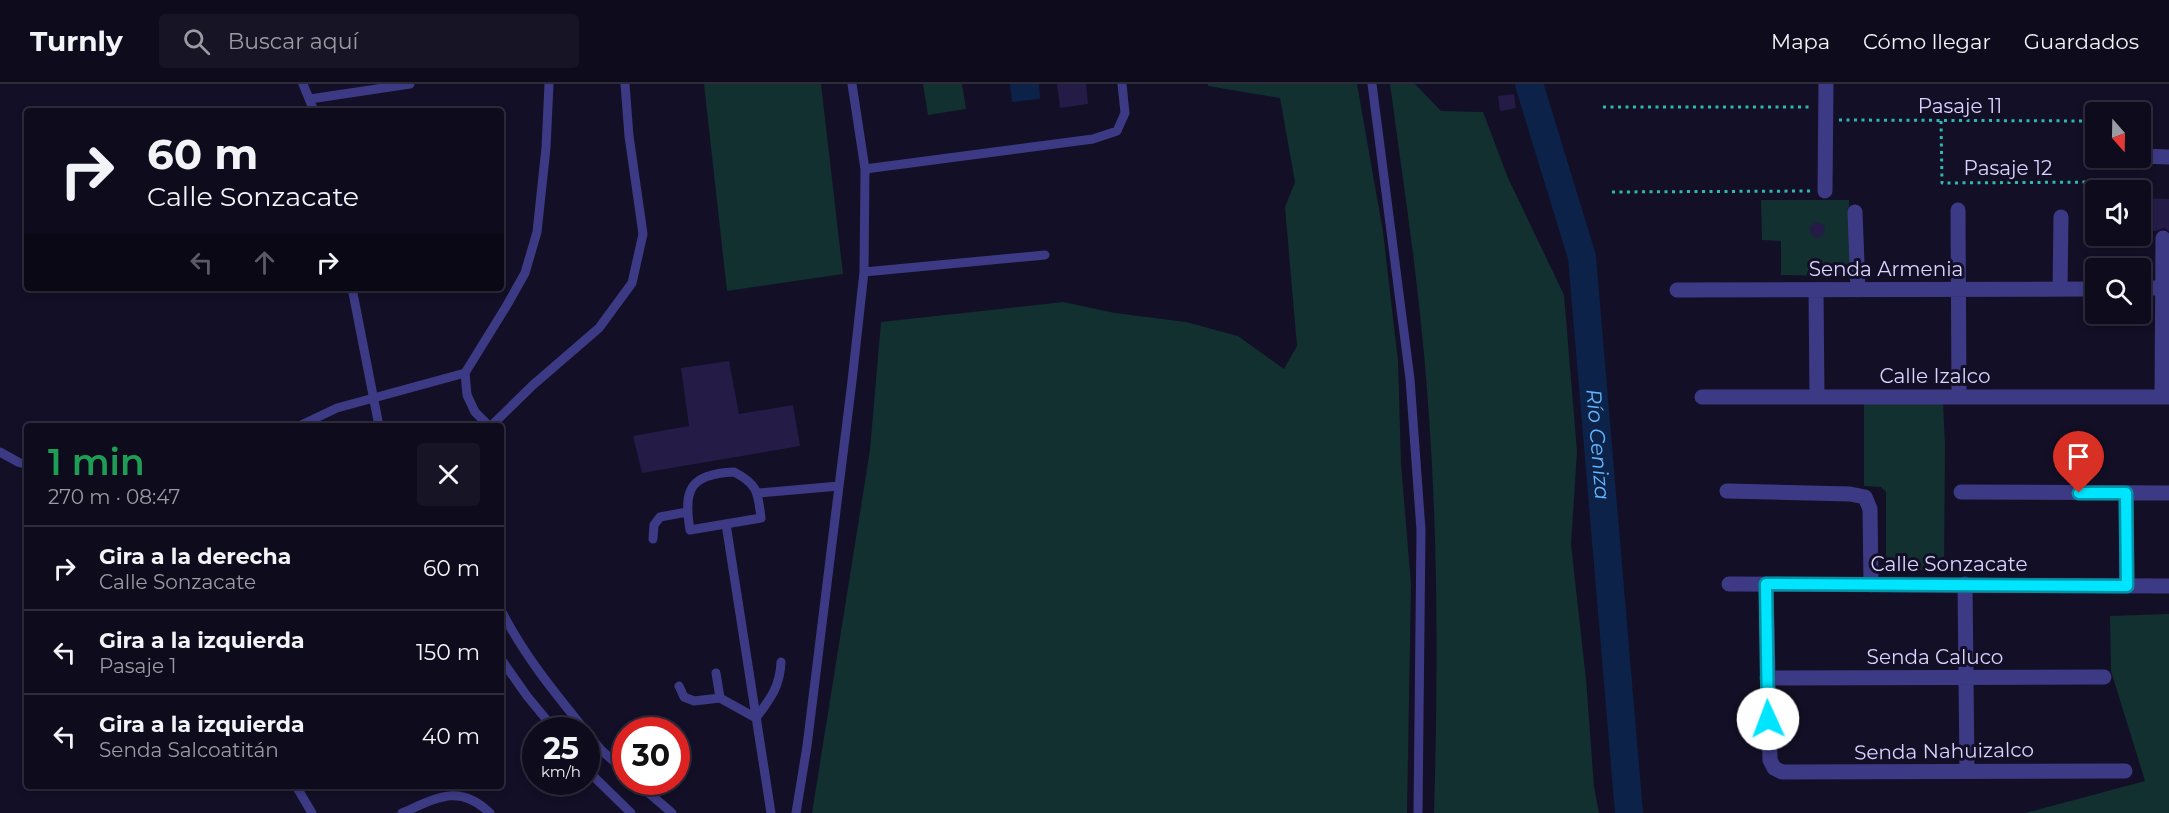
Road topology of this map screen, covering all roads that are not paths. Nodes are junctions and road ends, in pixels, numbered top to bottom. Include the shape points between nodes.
1 (303, 84) edge
2 (410, 84) edge
3 (549, 84) edge
4 (625, 84) edge
5 (852, 84) edge
6 (1122, 84) edge
7 (1372, 84) edge
8 (1826, 84) edge
9 (310, 99) junction
10 (314, 108) edge
11 (2151, 156) edge
12 (2169, 157) edge
13 (865, 169) junction
14 (1825, 191) road end
15 (1958, 210) dead end
16 (1856, 212) dead end
17 (2061, 217) dead end
18 (2163, 238) dead end
19 (1045, 255) dead end
20 (864, 272) junction
21 (2151, 288) edge
22 (2162, 288) junction
23 (1959, 289) junction
24 (2060, 289) junction
25 (2085, 289) edge
26 (1677, 290) dead end
27 (1816, 290) junction
28 (1858, 290) junction
29 (353, 291) edge
30 (465, 373) junction
31 (373, 396) junction
32 (1702, 397) dead end
33 (1817, 397) junction
34 (1959, 397) junction
35 (2166, 397) edge
36 (305, 423) edge
37 (378, 423) edge
38 (487, 423) edge
39 (493, 423) edge
40 (0, 452) edge
41 (24, 464) edge
42 (839, 486) junction
43 (1727, 491) dead end
44 (1961, 492) dead end
45 (758, 493) junction
46 (2126, 493) junction
47 (2169, 493) edge
48 (687, 512) junction
49 (726, 524) junction
50 (653, 539) dead end
51 (1729, 584) dead end
52 (1766, 584) junction
53 (1965, 584) junction
54 (1871, 585) junction
55 (2127, 586) junction
56 (2169, 586) edge
57 (504, 616) edge
58 (781, 662) dead end
59 (504, 663) edge
60 (716, 673) dead end
61 (2104, 677) dead end
62 (1767, 678) junction
63 (1967, 678) junction
64 (679, 686) dead end
65 (720, 698) junction
66 (544, 717) edge
67 (574, 717) edge
68 (756, 718) junction
69 (600, 749) edge
70 (612, 760) edge
71 (1967, 771) junction
72 (2125, 771) dead end
73 (600, 783) edge
74 (298, 789) edge
75 (651, 795) edge
76 (312, 813) edge
77 (402, 813) edge
78 (490, 813) edge
79 (631, 813) edge
80 (672, 813) edge
81 (771, 813) edge
82 (796, 813) edge
83 (1418, 813) edge

1 - 9 lane
2 - 9 lane
3 - 30 lane via 537,232 525,273
4 - 39 lane via 644,234 632,283 599,328
5 - 13 lane
6 - 13 lane via 1125,113 1117,131 1109,134
7 - 83 lane via 1410,379 1422,530
8 - 14 street
9 - 10 lane
11 - 12 street
13 - 20 lane
15 - 23 street
16 - 28 street
17 - 24 street
18 - 22 street
19 - 20 lane
20 - 42 lane
21 - 22 street
22 - 35 street
23 - 24 street, Senda Armenia
23 - 28 street, Senda Armenia
23 - 34 street
24 - 25 street, Senda Armenia
26 - 27 street, Senda Armenia
27 - 28 street, Senda Armenia
27 - 33 street
29 - 31 lane
30 - 31 lane
30 - 38 lane via 467,395 475,412
31 - 36 lane
31 - 37 lane
32 - 33 street, Calle Izalco
33 - 34 street, Calle Izalco
34 - 35 street, Calle Izalco
40 - 41 lane
42 - 45 lane
42 - 82 lane
43 - 54 street via 1865,496 1870,510
44 - 46 street
45 - 48 lane via 749,480 734,472 716,473 699,480 688,491
45 - 49 lane via 761,518
46 - 47 street
46 - 55 street
48 - 49 lane via 690,530
48 - 50 lane via 660,517 654,525
49 - 68 lane
51 - 52 street, Calle Sonzacate
52 - 54 street, Calle Sonzacate
52 - 62 street
53 - 54 street, Calle Sonzacate
53 - 55 street, Calle Sonzacate
53 - 63 street
55 - 56 street, Calle Sonzacate
57 - 67 lane via 548,685
58 - 68 lane via 781,678
59 - 66 lane
60 - 65 lane
61 - 63 street, Senda Caluco
62 - 63 street, Senda Caluco
62 - 71 street, Senda Nahuizalco via 1770,760 1782,772
63 - 71 street
64 - 65 lane via 684,697 694,701
65 - 68 lane
68 - 81 lane
69 - 70 lane
71 - 72 street, Senda Nahuizalco
73 - 79 lane
74 - 76 lane
75 - 80 lane
77 - 78 lane via 456,794 478,802

